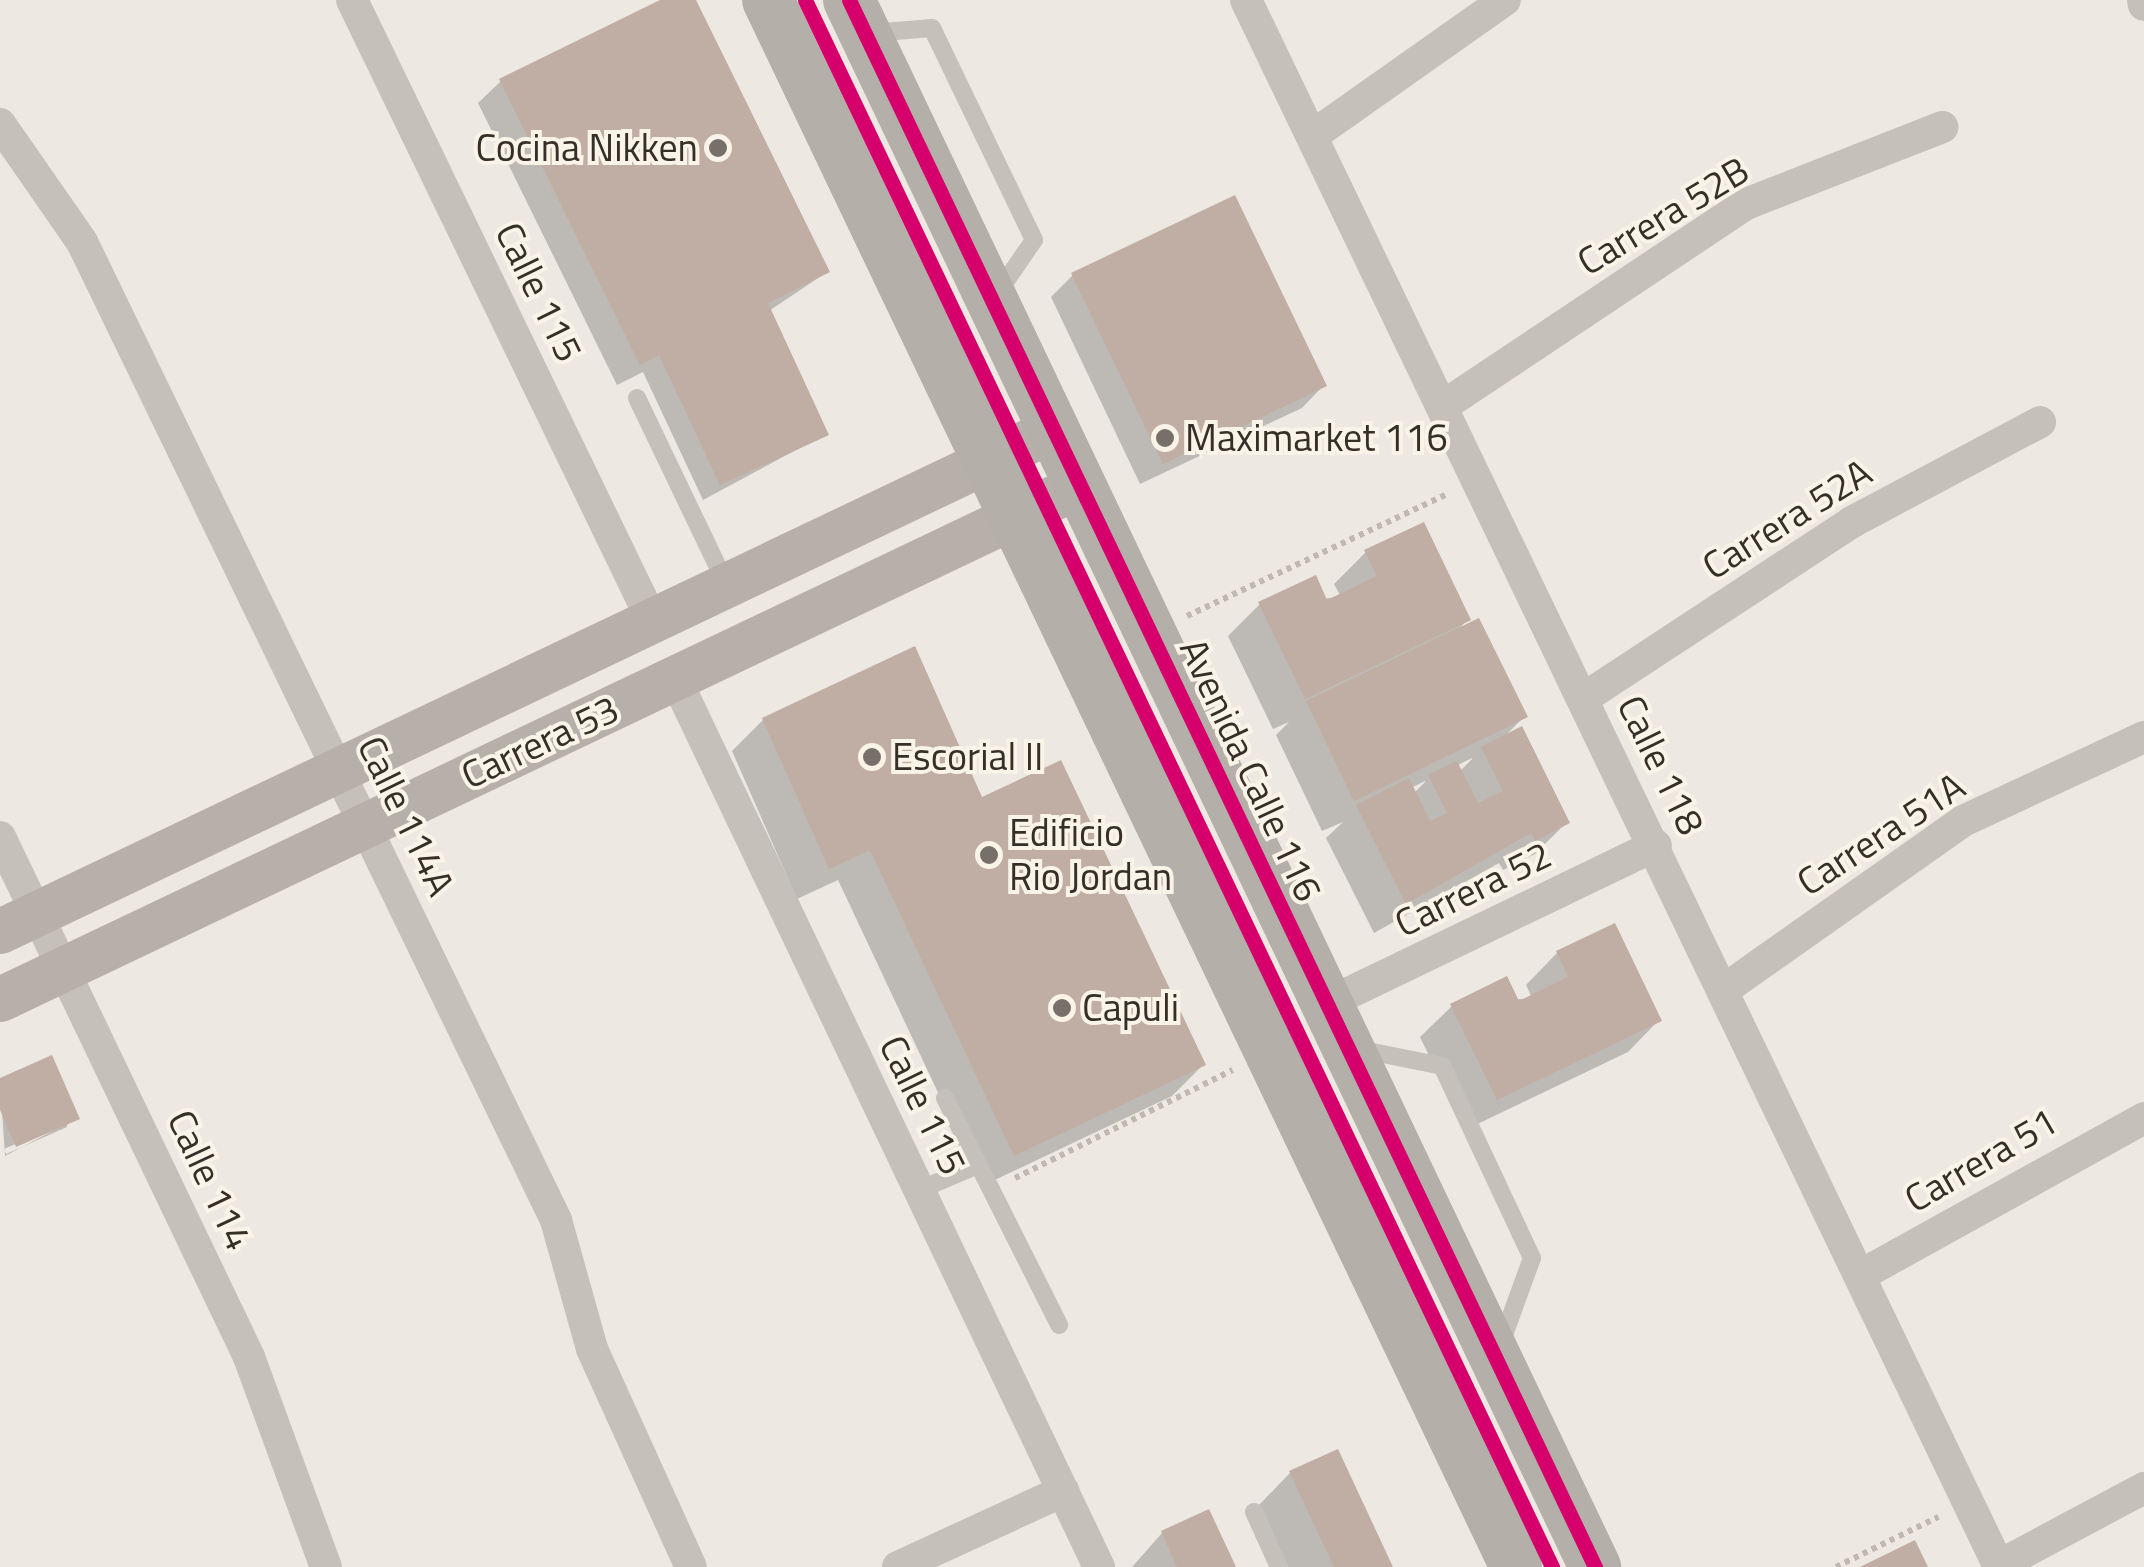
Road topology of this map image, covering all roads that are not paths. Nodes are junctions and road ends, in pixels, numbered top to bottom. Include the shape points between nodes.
1 (352, 0) edge
2 (768, 0) edge
3 (1246, 0) edge
4 (1504, 0) edge
5 (857, 17) edge
6 (0, 124) edge
7 (1942, 127) dead end
8 (1312, 136) junction
9 (637, 398) dead end
10 (1443, 406) junction
11 (2040, 422) dead end
12 (1054, 429) junction
13 (988, 460) junction
14 (1080, 485) junction
15 (1014, 517) junction
16 (726, 584) junction
17 (652, 620) junction
18 (675, 678) junction
19 (1584, 698) junction
20 (2144, 737) edge
21 (340, 769) junction
22 (367, 824) junction
23 (0, 836) edge
24 (1656, 845) junction
25 (19, 922) edge
26 (64, 969) junction
27 (1725, 989) junction
28 (0, 999) edge
29 (1336, 1025) junction
30 (944, 1098) dead end
31 (2144, 1118) edge
32 (978, 1164) junction
33 (919, 1190) junction
34 (1861, 1276) junction
35 (1058, 1325) dead end
36 (1495, 1358) junction
37 (2144, 1488) edge
38 (1063, 1491) junction
39 (1254, 1512) dead end
40 (1998, 1566) edge
41 (326, 1567) edge
42 (690, 1567) edge
43 (898, 1567) edge
44 (1099, 1567) edge
45 (1280, 1567) edge
46 (1516, 1567) edge
47 (1595, 1567) edge

1 - 17 street, Calle 115
2 - 13 main road
3 - 8 street, Calle 118
4 - 8 street
5 - 12 main road, Avenida Calle 116
6 - 21 street, Calle 114A via 82,242
7 - 10 street, Carrera 52B via 1746,204
8 - 10 street, Calle 118
9 - 16 lane
10 - 19 street, Calle 118
11 - 19 street, Carrera 52A via 1852,522
12 - 13 main road, Carrera 53
12 - 14 main road, Avenida Calle 116
13 - 15 main road
13 - 16 main road, Carrera 53
14 - 15 main road, Carrera 53
14 - 29 main road, Avenida Calle 116
15 - 18 main road, Carrera 53
15 - 46 main road
16 - 17 main road, Carrera 53
17 - 21 main road, Carrera 53
18 - 22 main road, Carrera 53
18 - 33 street, Calle 115
19 - 24 street, Calle 118
20 - 27 street, Carrera 51A via 1963,821
21 - 22 street, Calle 114A
21 - 25 main road, Carrera 53
22 - 26 main road, Carrera 53
22 - 42 street, Calle 114A via 556,1220 592,1348
23 - 25 street, Calle 114
24 - 27 street, Calle 118
24 - 29 street, Carrera 52
25 - 26 street, Calle 114
26 - 28 main road, Carrera 53
26 - 41 street, Calle 114 via 249,1357
27 - 34 street, Calle 118
29 - 36 main road, Avenida Calle 116
29 - 36 lane via 1442,1066 1532,1258
30 - 32 lane
31 - 34 street, Carrera 51
32 - 33 lane
32 - 35 lane
33 - 38 street, Calle 115
34 - 40 street, Calle 118
36 - 47 main road, Avenida Calle 116
37 - 40 street
38 - 43 street
38 - 44 street, Calle 115
39 - 45 lane

